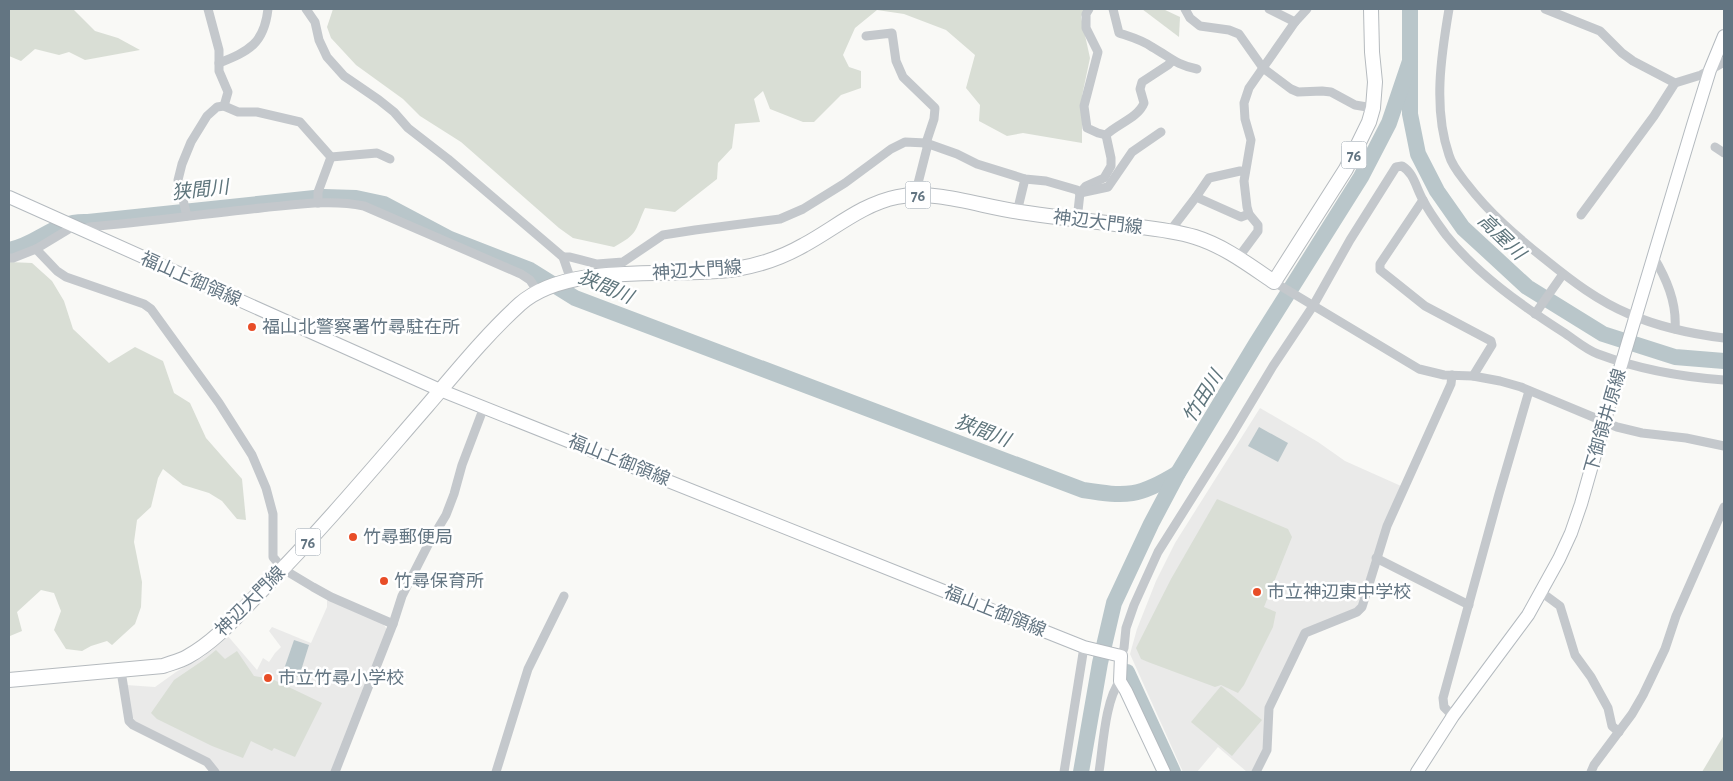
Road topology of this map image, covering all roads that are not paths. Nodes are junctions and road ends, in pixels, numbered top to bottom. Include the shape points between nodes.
1 (208, 9) edge
2 (268, 9) edge
3 (306, 9) edge
4 (1089, 9) edge
5 (1114, 9) edge
6 (1184, 9) edge
7 (1269, 9) edge
8 (1308, 9) edge
9 (1371, 9) edge
10 (1449, 9) edge
11 (1544, 9) edge
12 (1295, 22) junction
13 (866, 36) dead end
14 (1724, 36) edge
15 (1172, 61) junction
16 (1724, 62) edge
17 (219, 63) junction
18 (1263, 68) junction
19 (1198, 69) dead end
20 (1710, 70) junction
21 (1675, 83) junction
22 (224, 106) junction
23 (1373, 108) junction
24 (1161, 132) dead end
25 (1106, 134) junction
26 (926, 143) junction
27 (1715, 147) dead end
28 (1724, 153) edge
29 (331, 157) junction
30 (390, 159) dead end
31 (1245, 172) junction
32 (1025, 179) junction
33 (1080, 193) junction
34 (915, 195) junction
35 (9, 197) edge
36 (1196, 197) junction
37 (1423, 200) junction
38 (318, 203) junction
39 (1017, 212) junction
40 (1249, 214) junction
41 (1581, 215) dead end
42 (187, 216) junction
43 (1077, 220) junction
44 (74, 226) junction
45 (1170, 231) junction
46 (36, 249) junction
47 (1653, 256) junction
48 (563, 257) junction
49 (9, 258) edge
50 (1238, 258) junction
51 (1561, 277) junction
52 (568, 281) junction
53 (1276, 283) junction
54 (541, 291) junction
55 (1311, 305) junction
56 (1536, 312) junction
57 (1635, 319) junction
58 (1675, 329) junction
59 (1724, 338) edge
60 (1623, 360) junction
61 (1452, 374) junction
62 (1473, 376) junction
63 (1724, 380) edge
64 (440, 390) junction
65 (1529, 391) junction
66 (484, 406) junction
67 (1604, 422) junction
68 (1724, 446) edge
69 (1724, 508) edge
70 (1376, 558) junction
71 (284, 569) junction
72 (1541, 592) junction
73 (564, 596) dead end
74 (1469, 606) junction
75 (393, 624) junction
76 (1086, 647) junction
77 (1118, 655) junction
78 (121, 670) junction
79 (9, 680) edge
80 (1120, 681) junction
81 (1453, 716) junction
82 (1619, 732) junction
83 (215, 772) edge
84 (335, 772) edge
85 (496, 772) edge
86 (1064, 772) edge
87 (1100, 772) edge
88 (1164, 772) edge
89 (1256, 772) edge
90 (1417, 772) edge
91 (1591, 772) edge

1 - 17 street
2 - 17 street via 266,24 252,46
3 - 48 street via 315,22 318,40 327,57 344,76 394,112 408,128
4 - 25 street via 1086,28 1098,52 1086,98 1085,120 1087,128
5 - 15 street via 1119,33 1138,39
6 - 18 street via 1200,26 1239,34
7 - 12 street
8 - 12 street
9 - 23 main road, 76 via 1375,82
10 - 51 street via 1440,88 1441,124 1449,156 1482,204
11 - 21 street via 1600,31 1633,61
12 - 18 street
13 - 26 street via 892,33 896,61 903,77 935,108
14 - 20 main road, 下御領井原線
15 - 19 street
15 - 25 street via 1142,82 1140,89 1144,102 1139,112
16 - 20 street
17 - 22 street via 228,92
18 - 23 street via 1298,92 1331,92
18 - 31 street via 1249,88 1244,103 1251,140
20 - 21 street
20 - 47 main road, 下御領井原線
21 - 41 street
22 - 29 street via 238,112 256,112 300,122
22 - 42 street via 217,107 207,116 182,164 178,180
23 - 53 main road, 76 via 1346,169
24 - 33 street via 1132,152 1108,187
25 - 33 street via 1111,166 1104,178 1086,186
26 - 32 street
26 - 34 street
26 - 48 street via 898,144 845,184 802,210 780,219 663,236 623,262 597,264
27 - 28 street
29 - 30 street via 377,153
29 - 38 street via 318,192
31 - 36 street via 1208,178
31 - 40 street
32 - 33 street via 1046,181
32 - 39 street
33 - 43 street
34 - 39 main road, 神辺大門線 / 76
34 - 52 main road, 神辺大門線 / 76 via 879,202 806,244 758,265 733,270 618,275
35 - 44 main road, 福山上御領線
36 - 40 street via 1241,217
36 - 45 street
37 - 55 street via 1409,170 1396,167
37 - 56 street via 1446,235 1476,266
37 - 62 street via 1380,264 1380,270 1425,306 1491,341 1492,346
38 - 42 street
38 - 54 street via 364,206 521,274
39 - 43 main road, 神辺大門線 / 76
40 - 50 street via 1258,225 1258,231
42 - 44 street
43 - 45 main road, 神辺大門線 / 76
44 - 46 street
44 - 64 main road, 福山上御領線
45 - 50 main road, 神辺大門線 / 76 via 1214,244
46 - 49 street
46 - 71 street via 66,277 151,309 252,455 273,514 272,557
47 - 57 main road, 下御領井原線
47 - 58 street via 1674,303
48 - 52 street
50 - 53 main road, 神辺大門線 / 76
51 - 56 street
51 - 57 street
52 - 54 main road, 神辺大門線 / 76
53 - 55 street
54 - 64 main road, 神辺大門線 / 76 via 520,304
55 - 61 street via 1410,365 1444,375
55 - 77 street via 1158,552 1134,605 1126,628 1124,648
56 - 60 street via 1588,349
57 - 58 street
57 - 60 main road, 下御領井原線
58 - 59 street
60 - 63 street
60 - 67 main road, 下御領井原線
61 - 62 street
61 - 70 street via 1451,384 1387,526
62 - 65 street
64 - 66 main road, 福山上御領線
64 - 71 main road, 神辺大門線 / 76
65 - 67 street
65 - 74 street
66 - 75 street via 446,515 408,582
66 - 76 main road, 福山上御領線
67 - 68 street via 1642,433
67 - 72 main road, 下御領井原線 via 1571,533
69 - 82 street via 1676,616 1665,649 1643,695
70 - 74 street
70 - 89 street via 1362,606 1357,612 1305,633 1269,708 1267,750
71 - 75 street via 331,597
71 - 78 main road, 神辺大門線 / 76 via 215,637 184,659 163,666
72 - 81 main road, 下御領井原線 via 1513,637
72 - 82 street via 1560,606 1575,654 1608,708 1612,726
73 - 85 street via 528,669
74 - 81 street via 1443,698 1444,707
75 - 84 street
76 - 77 main road, 福山上御領線
76 - 86 street
77 - 80 main road
78 - 79 main road, 神辺大門線 / 76
78 - 83 street via 129,721 207,762
80 - 87 street via 1110,703
80 - 88 main road
81 - 90 main road, 下御領井原線
82 - 91 street

